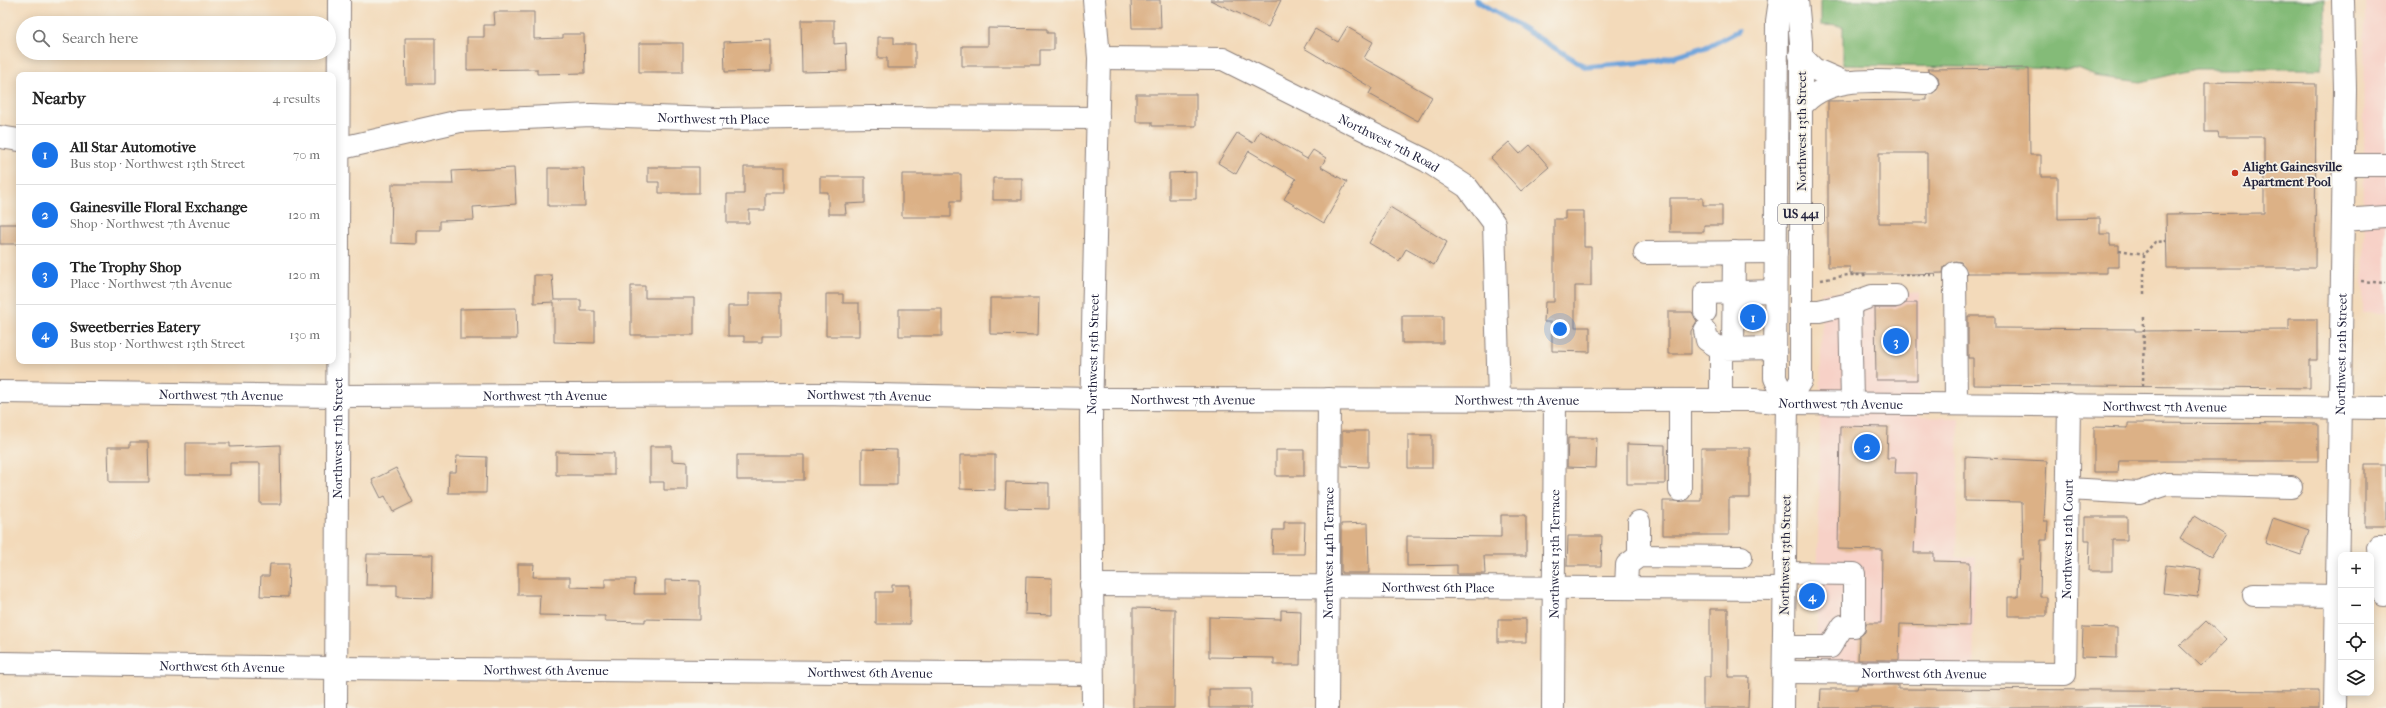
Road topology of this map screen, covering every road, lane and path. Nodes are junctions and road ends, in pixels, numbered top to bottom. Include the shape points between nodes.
1 (339, 0) edge
2 (1094, 0) edge
3 (1780, 0) edge
4 (1797, 0) edge
5 (2344, 0) edge
6 (1800, 55) junction
7 (1099, 58) junction
8 (1844, 82) junction
9 (1927, 83) dead end
10 (1800, 108) junction
11 (1098, 118) junction
12 (0, 137) edge
13 (16, 140) edge
14 (336, 149) edge
15 (2344, 165) junction
16 (2386, 165) edge
17 (2386, 217) edge
18 (2343, 220) junction
19 (2166, 241) dead end
20 (2119, 250) dead end
21 (1734, 252) junction
22 (1776, 252) junction
23 (1645, 253) dead end
24 (2144, 254) junction
25 (1955, 273) dead end
26 (2355, 280) dead end
27 (2386, 283) edge
28 (1775, 291) junction
29 (1734, 292) junction
30 (2144, 294) dead end
31 (1896, 296) dead end
32 (1850, 304) junction
33 (1801, 311) junction
34 (2144, 314) dead end
35 (1727, 348) junction
36 (1775, 348) junction
37 (0, 392) edge
38 (2143, 392) dead end
39 (338, 396) junction
40 (1329, 398) junction
41 (1092, 399) junction
42 (1499, 399) junction
43 (1555, 400) junction
44 (1680, 400) junction
45 (1721, 400) junction
46 (1786, 402) junction
47 (1852, 402) junction
48 (1956, 403) junction
49 (2069, 404) junction
50 (2340, 408) junction
51 (2386, 408) edge
52 (2291, 487) dead end
53 (2068, 489) junction
54 (1680, 490) dead end
55 (1639, 522) dead end
56 (2386, 547) edge
57 (1639, 556) junction
58 (1702, 557) junction
59 (1741, 557) dead end
60 (1785, 581) junction
61 (1091, 585) junction
62 (1328, 585) junction
63 (1553, 587) junction
64 (1626, 588) junction
65 (1701, 588) junction
66 (2338, 588) edge
67 (2254, 595) dead end
68 (2338, 596) edge
69 (2380, 596) edge
70 (1784, 648) junction
71 (0, 662) edge
72 (336, 668) junction
73 (1783, 672) junction
74 (1092, 674) junction
75 (2065, 674) joint
76 (336, 708) edge
77 (1093, 708) edge
78 (1327, 708) edge
79 (1553, 708) edge
80 (1783, 708) edge
81 (2335, 708) edge

1 - 14 street, Northwest 17th Street
2 - 7 street, Northwest 15th Street
3 - 22 street, Northwest 13th Street / US 441 via 1777,21
4 - 6 street, Northwest 13th Street / US 441
5 - 15 street, Northwest 12th Street
6 - 8 street via 1814,69
6 - 10 street, Northwest 13th Street / US 441
7 - 11 street, Northwest 15th Street
7 - 42 street, Northwest 7th Road via 1223,59 1427,161 1467,187 1494,223
8 - 9 street
8 - 10 street via 1809,97
10 - 33 street, Northwest 13th Street / US 441
11 - 14 street, Northwest 7th Place via 718,119 591,115 460,121
11 - 41 street, Northwest 15th Street
12 - 13 street
14 - 39 street, Northwest 17th Street
15 - 16 street
15 - 18 street, Northwest 12th Street
17 - 18 street
18 - 50 street, Northwest 12th Street
19 - 24 path via 2155,242
20 - 24 path
21 - 22 street
21 - 23 street
21 - 29 street
22 - 28 street, Northwest 13th Street / US 441
24 - 30 path
25 - 48 street
26 - 27 path
28 - 29 street
28 - 36 street, Northwest 13th Street / US 441
29 - 35 street
29 - 35 street via 1705,293 1706,340
31 - 32 street via 1872,296
32 - 33 street via 1819,311
32 - 47 street
33 - 46 street, Northwest 13th Street / US 441 via 1801,380
34 - 38 path
35 - 36 street
35 - 45 street
36 - 46 street, Northwest 13th Street / US 441 via 1775,378
37 - 39 street, Northwest 7th Avenue
39 - 41 street, Northwest 7th Avenue via 821,394
39 - 72 street, Northwest 17th Street
40 - 41 street, Northwest 7th Avenue
40 - 42 street, Northwest 7th Avenue
40 - 62 street, Northwest 14th Terrace
41 - 61 street, Northwest 15th Street
42 - 43 street, Northwest 7th Avenue
43 - 44 street, Northwest 7th Avenue
43 - 63 street, Northwest 13th Terrace
44 - 45 street, Northwest 7th Avenue
44 - 54 street
45 - 46 street, Northwest 7th Avenue
46 - 47 street, Northwest 7th Avenue
46 - 60 street, Northwest 13th Street / US 441
47 - 48 street, Northwest 7th Avenue
48 - 49 street, Northwest 7th Avenue
49 - 50 street, Northwest 7th Avenue
49 - 53 street, Northwest 12th Court
50 - 51 street, Northwest 7th Avenue
50 - 66 street, Northwest 12th Street
52 - 53 street via 2166,484 2139,493
53 - 75 street, Northwest 12th Court
55 - 57 street
56 - 69 street via 2378,547
57 - 58 street
57 - 64 street via 1627,565
58 - 59 street
58 - 65 street
60 - 65 street, Northwest 6th Place
60 - 70 street, Northwest 13th Street / US 441
60 - 70 street, Northwest 6th Place via 1854,574 1854,626 1843,626 1830,647
61 - 62 street, Northwest 6th Place
61 - 74 street, Northwest 15th Street
62 - 63 street, Northwest 6th Place
62 - 78 street, Northwest 14th Terrace
63 - 64 street, Northwest 6th Place
63 - 79 street, Northwest 13th Terrace
64 - 65 street, Northwest 6th Place
67 - 68 street
68 - 81 street, Northwest 12th Street
70 - 73 street, Northwest 13th Street / US 441
71 - 72 street, Northwest 6th Avenue
72 - 74 street, Northwest 6th Avenue
72 - 76 street, Northwest 17th Street
73 - 75 street, Northwest 6th Avenue
73 - 80 street, Northwest 13th Street / US 441
74 - 77 street, Northwest 15th Street

